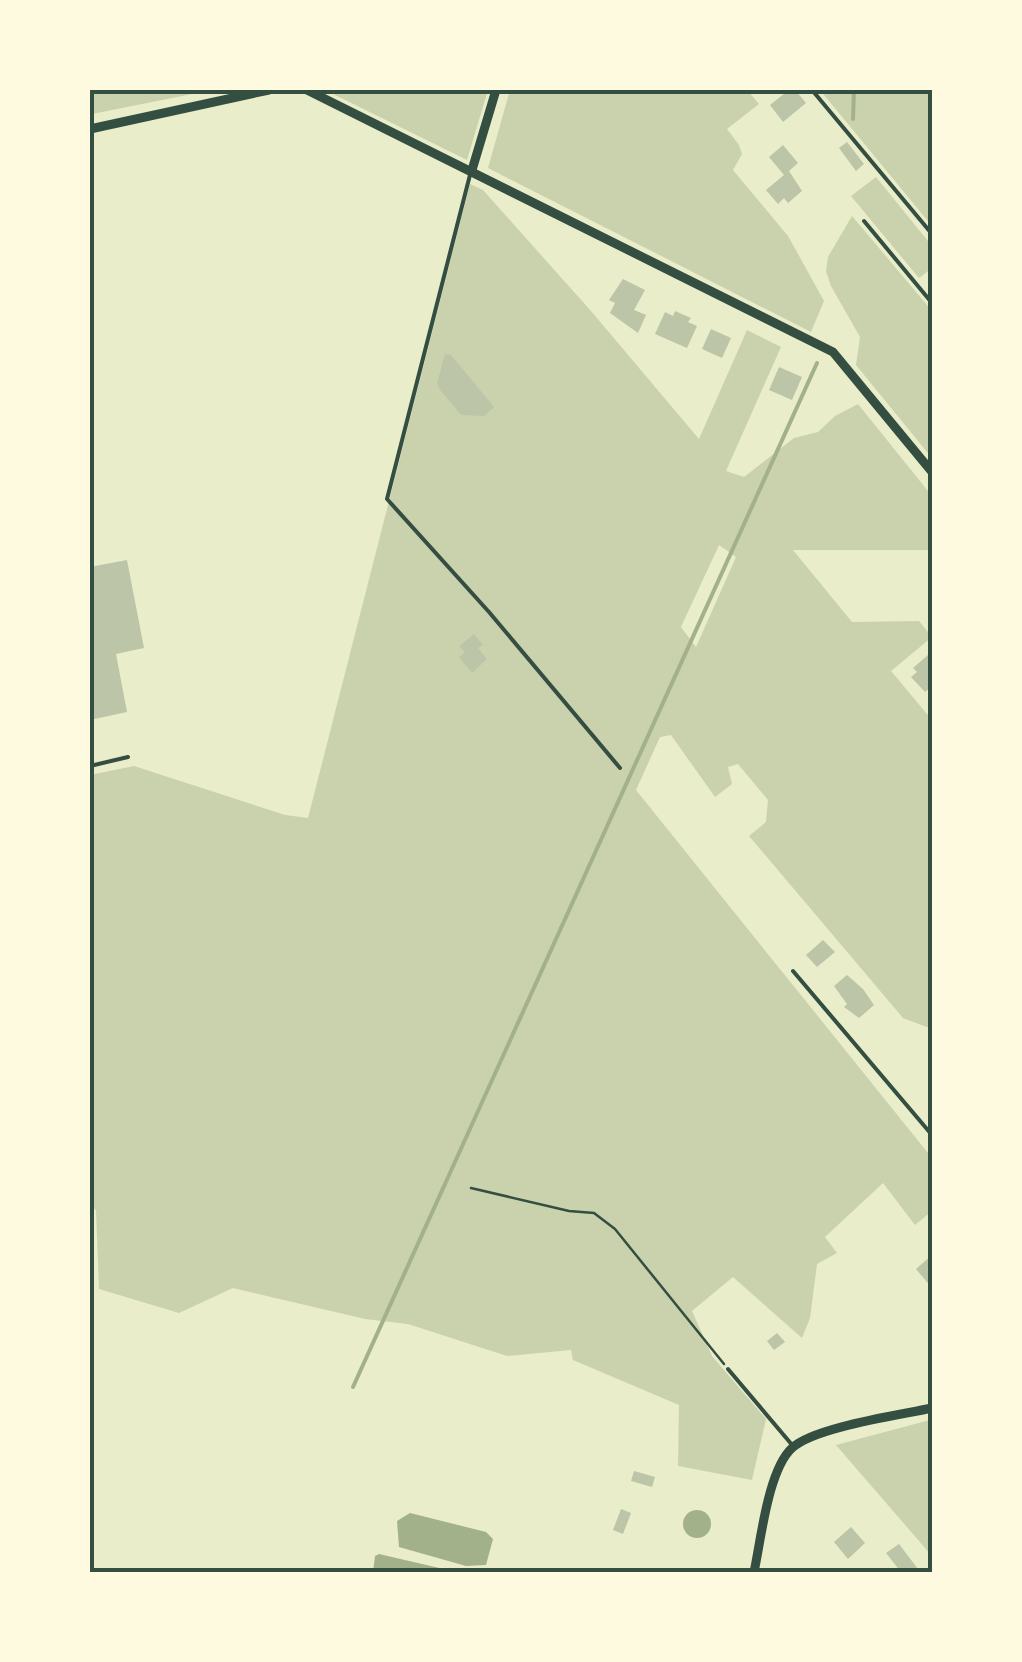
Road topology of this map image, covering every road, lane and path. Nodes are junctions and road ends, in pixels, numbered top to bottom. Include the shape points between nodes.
1 (270, 90) edge
2 (306, 90) edge
3 (496, 90) edge
4 (812, 90) edge
5 (90, 128) edge
6 (472, 170) junction
7 (864, 221) dead end
8 (932, 234) edge
9 (932, 303) edge
10 (932, 472) edge
11 (128, 757) dead end
12 (90, 766) edge
13 (620, 768) dead end
14 (793, 971) dead end
15 (932, 1136) edge
16 (471, 1188) dead end
17 (728, 1368) joint
18 (932, 1408) edge
19 (794, 1446) junction
20 (754, 1572) edge

1 - 5 street
2 - 6 street
3 - 6 street
4 - 8 lane
6 - 10 street via 833,352
6 - 13 lane via 386,499
7 - 9 lane
11 - 12 lane
14 - 15 lane
16 - 17 path via 594,1213 615,1228
17 - 19 lane
18 - 19 street
19 - 20 street via 776,1477

